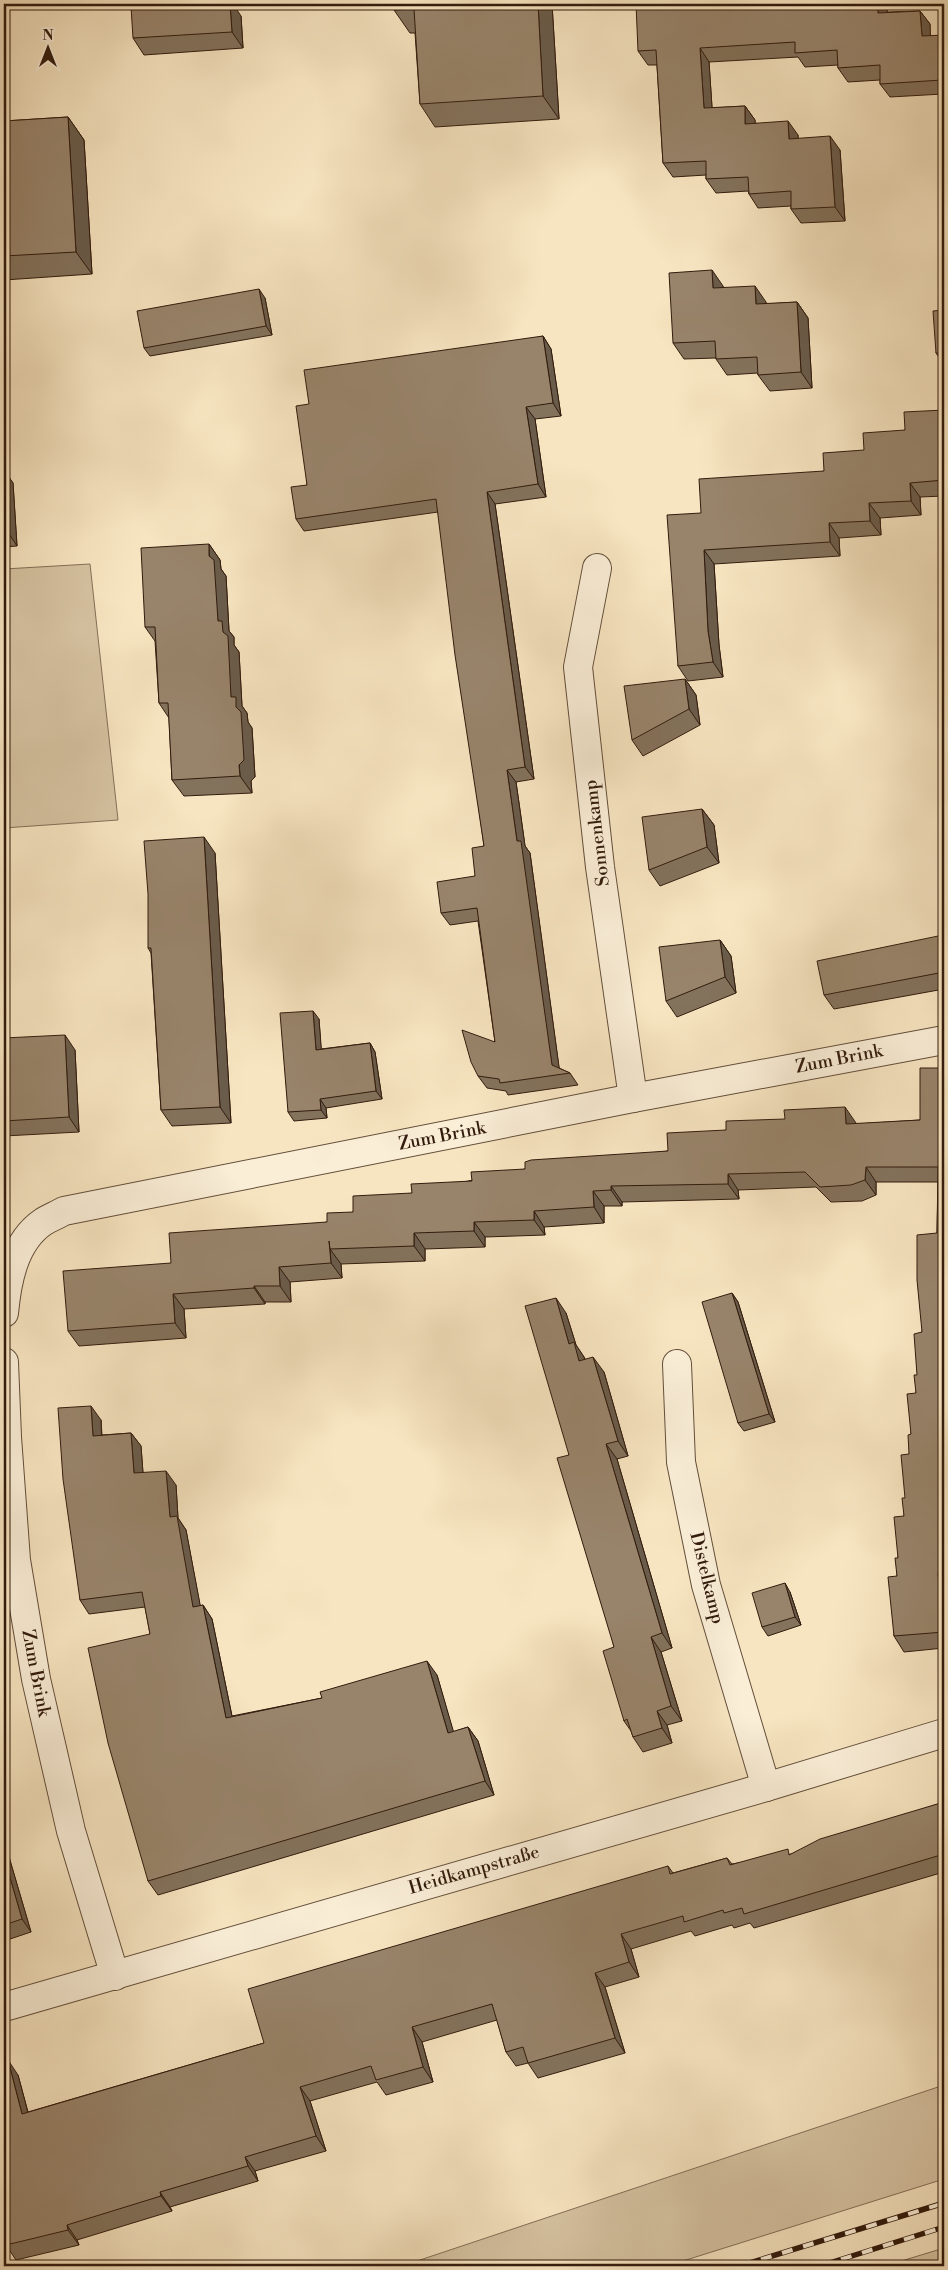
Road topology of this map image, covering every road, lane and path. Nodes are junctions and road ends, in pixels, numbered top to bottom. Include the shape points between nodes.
1 (597, 568) dead end
2 (944, 1040) edge
3 (633, 1098) junction
4 (4, 1313) edge
5 (4, 1362) edge
6 (677, 1364) dead end
7 (944, 1733) edge
8 (766, 1787) junction
9 (115, 1976) junction
10 (4, 2007) edge

1 - 3 street, Sonnenkamp via 578,667 600,867
2 - 3 street, Zum Brink
3 - 4 street, Zum Brink via 64,1211 38,1226 17,1253
5 - 9 street, Zum Brink via 16,1560 36,1679 71,1831
6 - 8 street, Distelkamp via 681,1462 704,1576
7 - 8 street, Heidkampstraße
8 - 9 street, Heidkampstraße
9 - 10 street, Heidkampstraße

